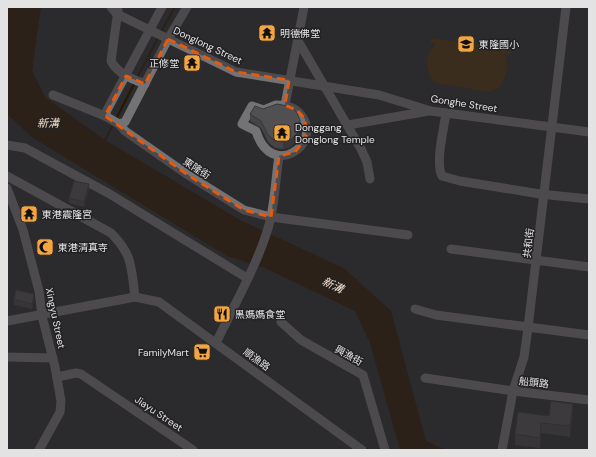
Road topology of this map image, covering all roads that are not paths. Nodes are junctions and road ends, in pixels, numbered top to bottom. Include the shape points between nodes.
1 (162, 7) edge
2 (187, 7) edge
3 (304, 7) edge
4 (566, 7) edge
5 (116, 9) edge
6 (152, 32) junction
7 (166, 38) junction
8 (297, 39) junction
9 (126, 76) junction
10 (289, 80) junction
11 (145, 84) junction
12 (325, 85) junction
13 (53, 95) dead end
14 (286, 105) junction
15 (432, 111) junction
16 (446, 113) junction
17 (106, 117) junction
18 (119, 124) junction
19 (348, 125) junction
20 (553, 127) junction
21 (589, 132) edge
22 (7, 145) edge
23 (279, 156) junction
24 (7, 176) edge
25 (370, 179) dead end
26 (7, 188) edge
27 (545, 194) junction
28 (589, 199) edge
29 (271, 217) junction
30 (408, 235) dead end
31 (451, 249) dead end
32 (537, 260) junction
33 (589, 267) edge
34 (247, 278) junction
35 (135, 297) junction
36 (415, 309) dead end
37 (42, 316) junction
38 (7, 321) edge
39 (282, 322) dead end
40 (528, 328) junction
41 (589, 335) edge
42 (216, 343) junction
43 (7, 357) edge
44 (53, 358) junction
45 (57, 377) junction
46 (425, 378) dead end
47 (513, 391) junction
48 (589, 400) edge
49 (39, 450) edge
50 (193, 450) edge
51 (362, 450) edge
52 (385, 450) edge
53 (502, 450) edge

1 - 6 street
2 - 7 street
3 - 8 street
4 - 20 street, 共和街
5 - 6 street, Donglong Street
5 - 9 street via 111,61 113,66
6 - 7 street, Donglong Street
6 - 9 street
7 - 10 street, Donglong Street via 236,72
7 - 11 street
8 - 10 street
8 - 12 street
9 - 11 street
9 - 17 street
10 - 12 street, Gonghe Street
10 - 14 street
11 - 18 street via 125,122
12 - 15 street, Gonghe Street via 394,98
12 - 19 street
13 - 17 street, 東隆街
14 - 23 street via 298,111 305,120 306,138 295,152
14 - 23 street via 276,105 264,110 252,106 242,124 256,131 262,146
15 - 16 street, Gonghe Street
15 - 19 street
16 - 20 street, Gonghe Street
16 - 27 street via 439,171 442,176
17 - 18 street, 東隆街
18 - 29 street, 東隆街 via 188,175 244,210
19 - 25 street via 367,162
20 - 21 street, Gonghe Street
20 - 27 street, 共和街
22 - 34 street via 25,148 108,193
23 - 29 street
24 - 35 street via 111,233 124,246 128,255
26 - 37 street, Xingyu Street via 23,230 39,291
27 - 28 street
27 - 32 street, 共和街
29 - 30 street, 東隆街
29 - 34 street
31 - 32 street
32 - 33 street
32 - 40 street, 共和街
34 - 42 street
35 - 37 street
35 - 42 street, 順漁路 via 159,302
36 - 40 street via 436,315
37 - 38 street
37 - 44 street, Xingyu Street
39 - 52 street, 興漁街 via 301,340 362,375
40 - 41 street
40 - 47 street, 共和街 via 524,357
42 - 51 street, 順漁路
43 - 44 street
44 - 45 street, Xingyu Street
45 - 49 street, Xingyu Street via 62,407
45 - 50 street, Jiayu Street via 81,374
46 - 47 street
47 - 48 street, 船頭路
47 - 53 street, 船頭路

